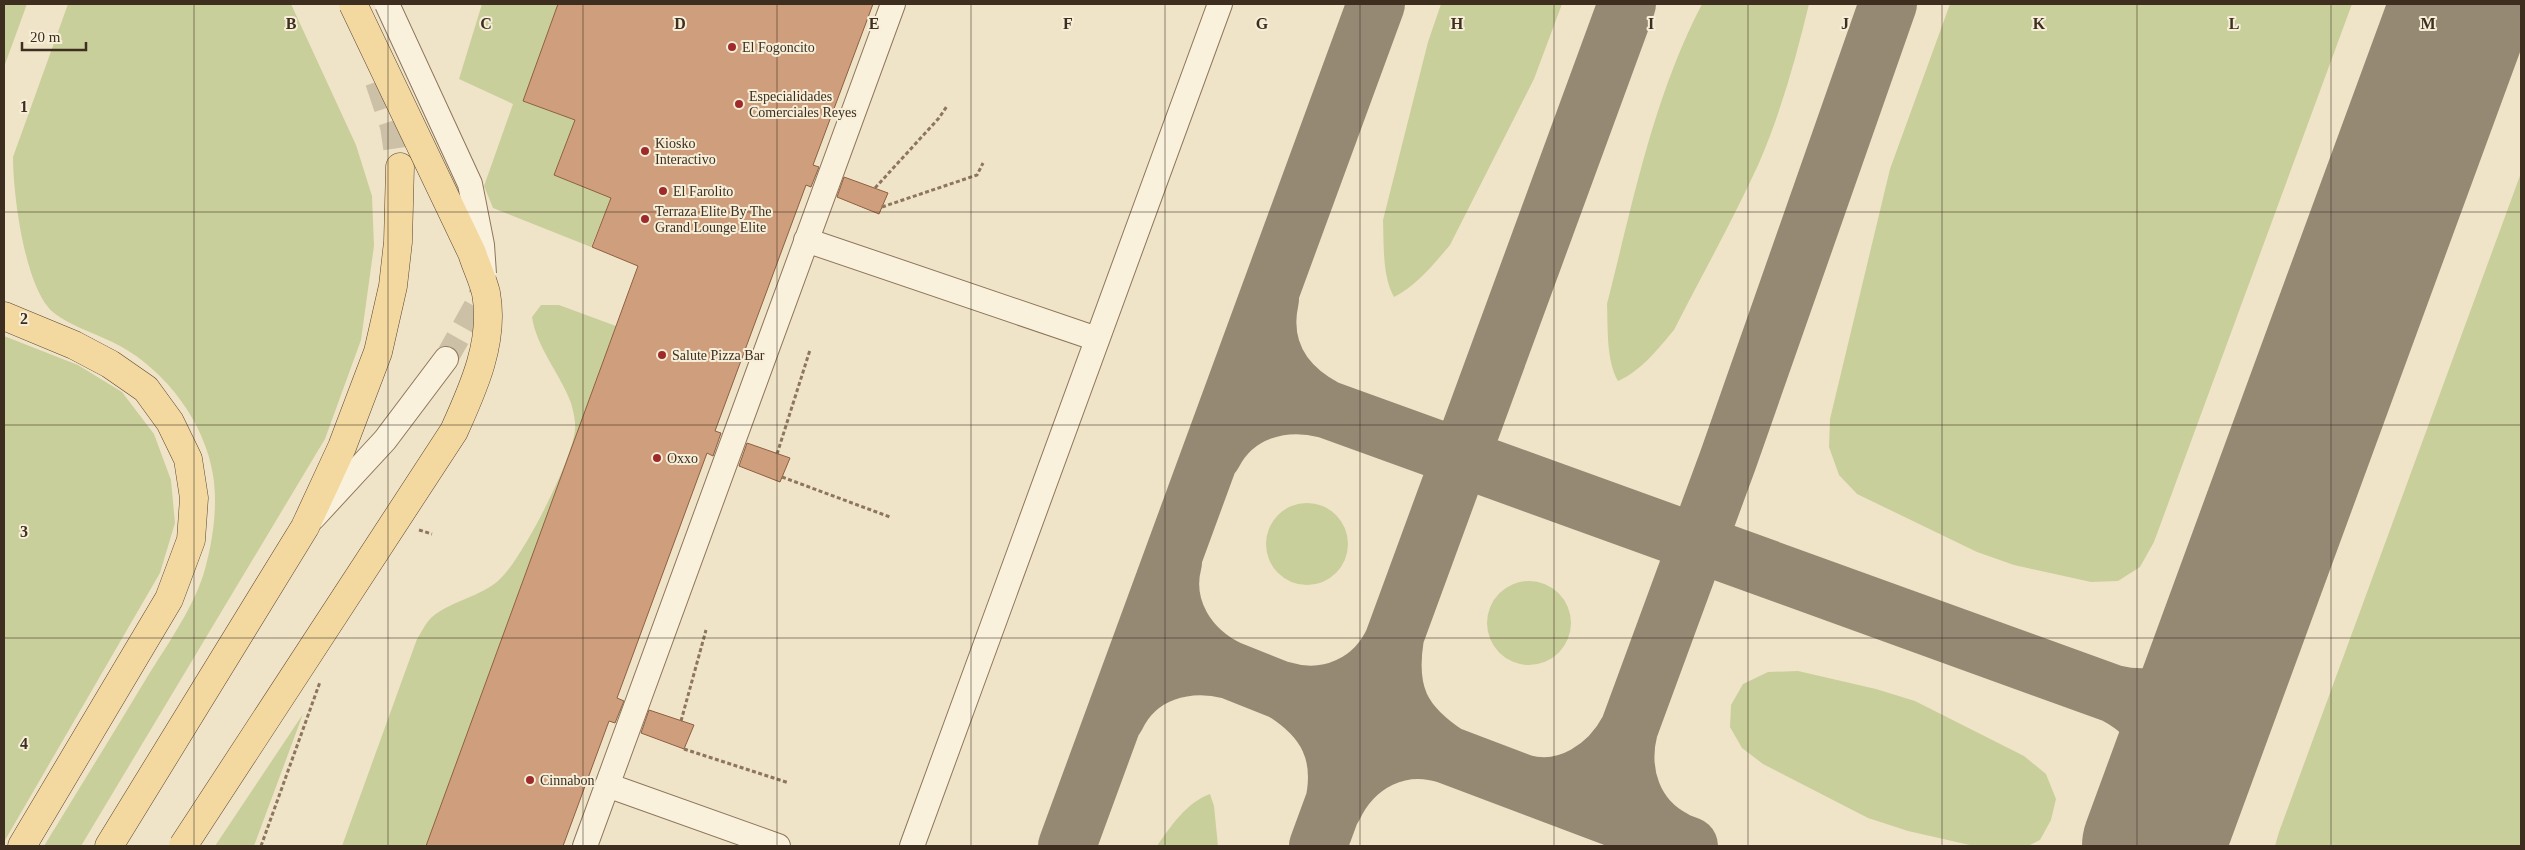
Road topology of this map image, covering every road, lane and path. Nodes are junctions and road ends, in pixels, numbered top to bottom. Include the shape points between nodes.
1 (353, 4) edge
2 (387, 4) edge
3 (893, 4) edge
4 (1220, 4) edge
5 (947, 106) dead end
6 (983, 163) dead end
7 (400, 167) tunnel mouth
8 (875, 188) dead end
9 (882, 207) dead end
10 (806, 240) junction
11 (486, 293) junction
12 (4, 316) edge
13 (1097, 339) junction
14 (810, 350) dead end
15 (446, 359) tunnel mouth
16 (778, 454) dead end
17 (782, 477) dead end
18 (890, 517) dead end
19 (305, 527) junction
20 (418, 529) dead end
21 (432, 534) dead end
22 (706, 630) dead end
23 (324, 674) dead end
24 (681, 721) dead end
25 (684, 749) dead end
26 (789, 783) dead end
27 (607, 785) junction
28 (22, 846) edge
29 (109, 846) edge
30 (183, 846) edge
31 (261, 846) edge
32 (585, 846) edge
33 (778, 846) edge
34 (912, 846) edge

1 - 11 main road, bridge via 462,232
2 - 11 lane, bridge via 470,184 482,245
3 - 10 lane
4 - 13 lane
5 - 8 path
6 - 9 path via 977,175
7 - 19 main road via 393,286 378,352 342,446
10 - 13 lane
10 - 27 lane
11 - 30 main road, bridge via 484,351 474,387 454,431
12 - 28 main road via 74,345 110,364 146,389 170,422 188,460 194,498 191,540 170,599
13 - 34 lane
14 - 16 path
15 - 19 lane via 385,440
17 - 18 path
19 - 29 main road
20 - 21 path
22 - 24 path
23 - 31 path
25 - 26 path
27 - 32 lane
27 - 33 lane

